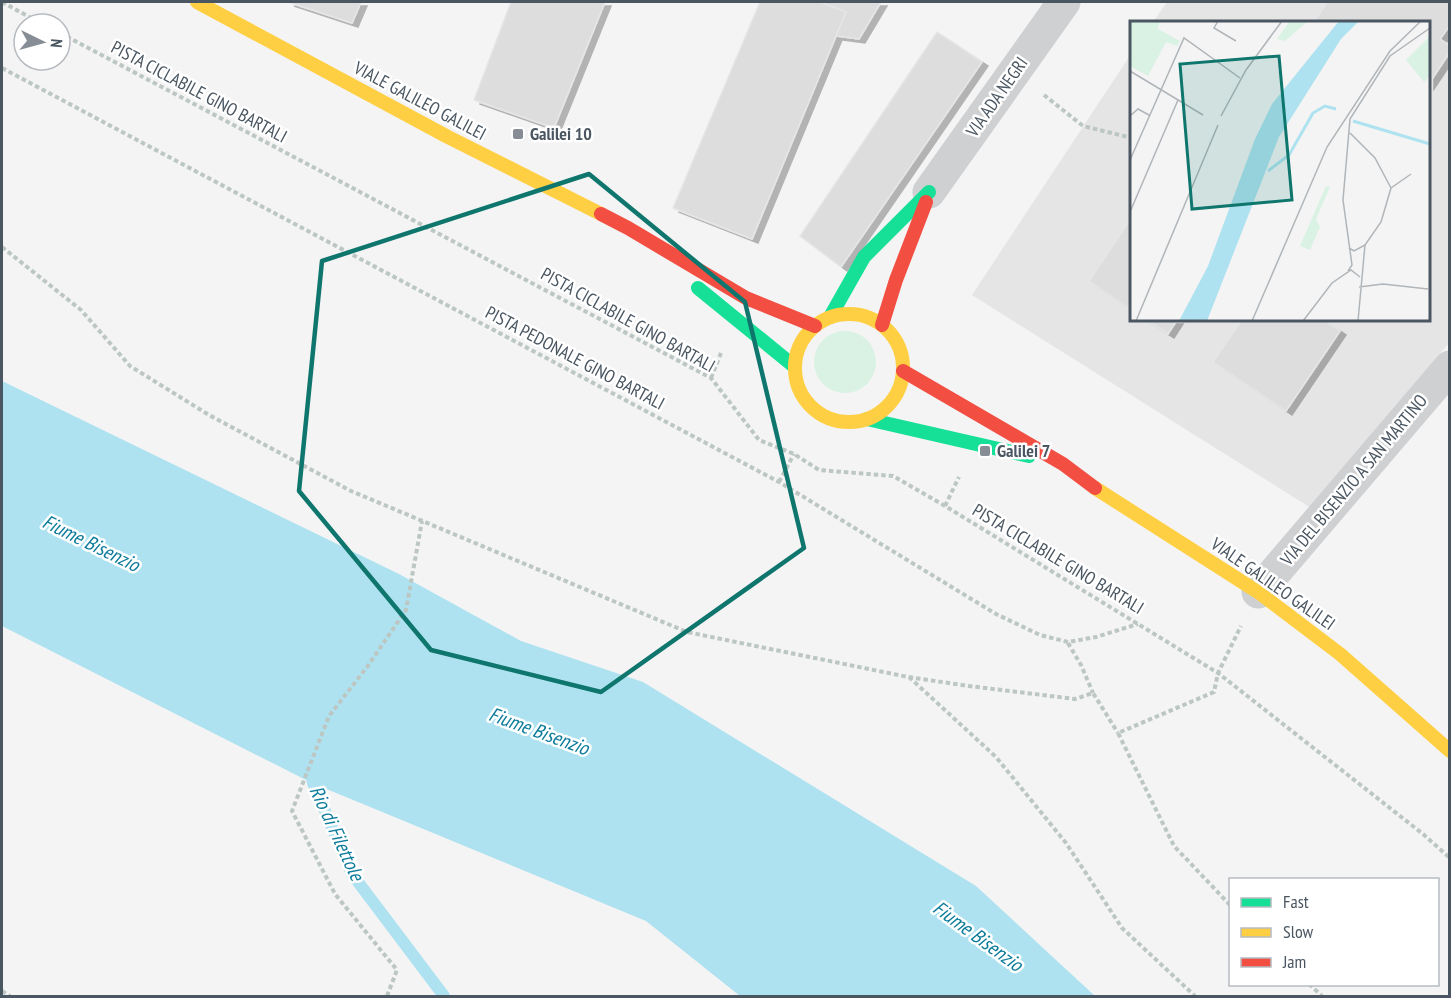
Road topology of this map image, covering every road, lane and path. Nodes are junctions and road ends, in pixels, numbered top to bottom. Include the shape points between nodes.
1 (2, 2) edge
2 (197, 2) edge
3 (1064, 2) edge
4 (20, 12) edge
5 (72, 39) edge
6 (2, 68) edge
7 (1016, 72) junction
8 (1130, 138) edge
9 (929, 192) junction
10 (628, 228) junction
11 (2, 247) edge
12 (830, 317) junction
13 (882, 325) junction
14 (815, 326) junction
15 (795, 367) junction
16 (1449, 367) edge
17 (903, 370) junction
18 (867, 419) junction
19 (794, 454) junction
20 (1063, 464) junction
21 (779, 482) junction
22 (422, 521) junction
23 (1258, 592) junction
24 (1139, 624) junction
25 (1068, 642) junction
26 (1218, 673) junction
27 (908, 677) junction
28 (1093, 693) junction
29 (1118, 733) junction
30 (1449, 751) edge
31 (1449, 858) edge
32 (1229, 904) edge
33 (2, 991) edge
34 (10, 996) edge
35 (387, 996) edge
36 (1195, 996) edge

1 - 4 path
2 - 10 main road, VIALE GALILEO GALILEI
3 - 7 street, VIA ADA NEGRI
5 - 19 path, PISTA CICLABILE GINO BARTALI via 711,378 759,440
6 - 21 path, PISTA PEDONALE GINO BARTALI
7 - 8 path via 1083,126
7 - 9 street, VIA ADA NEGRI
9 - 12 main road via 864,256
9 - 13 main road
10 - 14 main road, VIALE GALILEO GALILEI via 746,298
10 - 15 main road, VIALE GALILEO GALILEI
11 - 22 path via 81,310 130,366 209,415 351,491
12 - 13 main road via 866,316
12 - 14 main road
13 - 17 main road via 894,337
14 - 15 main road via 804,337
15 - 18 main road, VIALE GALILEO GALILEI via 798,385 818,412 833,420
16 - 23 street, VIA DEL BISENZIO A SAN MARTINO
17 - 18 main road via 892,400 882,412
17 - 20 main road, VIALE GALILEO GALILEI
18 - 20 main road, VIALE GALILEO GALILEI
19 - 21 path
19 - 24 path, PISTA CICLABILE GINO BARTALI via 819,470 892,476
20 - 23 main road, VIALE GALILEO GALILEI
21 - 25 path, PISTA PEDONALE GINO BARTALI via 996,614 1040,635
22 - 27 path via 687,632
22 - 35 path via 406,610 329,716 292,811 335,894 397,970
23 - 26 path
23 - 30 main road, VIALE GALILEO GALILEI via 1340,654
24 - 25 path, PISTA PEDONALE GINO BARTALI
24 - 26 path, PISTA CICLABILE GINO BARTALI
25 - 28 path
26 - 29 path via 1214,692
26 - 31 path, PISTA CICLABILE GINO BARTALI
27 - 28 path via 1056,698 1075,699
27 - 36 path via 996,757 1066,843 1122,928
28 - 29 path
29 - 32 path via 1174,846
33 - 34 path

